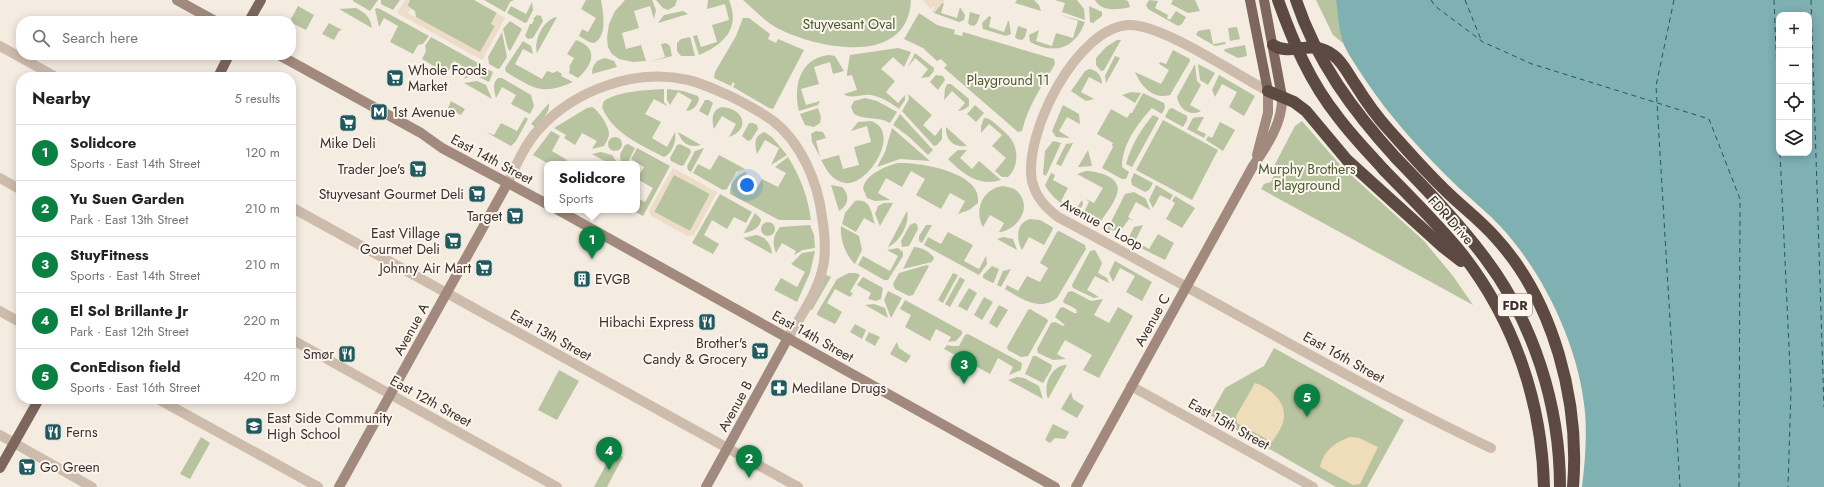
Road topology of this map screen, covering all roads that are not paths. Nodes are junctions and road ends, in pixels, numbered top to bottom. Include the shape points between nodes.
1 (177, 0) edge
2 (261, 0) edge
3 (1250, 0) edge
4 (1264, 0) edge
5 (1278, 0) edge
6 (1296, 0) edge
7 (206, 16) edge
8 (252, 16) edge
9 (1273, 45) junction
10 (0, 46) edge
11 (16, 55) edge
12 (25, 60) edge
13 (227, 60) edge
14 (288, 60) edge
15 (47, 72) edge
16 (221, 72) edge
17 (1268, 90) junction
18 (1282, 97) junction
19 (1253, 166) junction
20 (0, 178) edge
21 (507, 184) junction
22 (16, 187) edge
23 (544, 202) edge
24 (296, 210) edge
25 (563, 213) edge
26 (1473, 268) junction
27 (1187, 286) junction
28 (447, 293) junction
29 (0, 311) edge
30 (16, 320) edge
31 (788, 338) junction
32 (296, 342) edge
33 (1131, 386) junction
34 (390, 395) junction
35 (36, 404) edge
36 (167, 404) edge
37 (0, 435) edge
38 (14, 443) junction
39 (727, 448) junction
40 (1491, 448) dead end
41 (0, 468) edge
42 (92, 487) edge
43 (318, 487) edge
44 (339, 487) edge
45 (557, 487) edge
46 (706, 487) edge
47 (798, 487) edge
48 (1055, 487) edge
49 (1076, 487) edge
50 (1313, 487) edge
51 (1544, 487) edge
52 (1560, 487) edge
53 (1572, 487) edge

1 - 7 main road
2 - 8 main road
3 - 17 main road, Avenue C
4 - 9 main road, Avenue C
5 - 26 highway, FDR Drive / FDR, bridge via 1295,47 1319,90 1341,121
6 - 52 highway, FDR Drive / FDR, bridge via 1335,82 1360,117 1475,244 1505,287 1521,318 1550,398 1558,444
9 - 18 main road, Avenue C
9 - 53 highway via 1287,50 1314,47 1338,60 1386,128 1445,190 1496,238 1514,262 1548,324 1564,372 1573,423
10 - 11 street
12 - 15 street
13 - 16 main road
14 - 21 main road, East 14th Street
17 - 18 highway
17 - 19 main road, Avenue C via 1267,117
17 - 27 street, Avenue C Loop via 1154,30 1129,25 1106,31 1082,52 1046,108 1033,145 1031,159 1032,181 1042,203 1058,216
18 - 19 main road, Avenue C via 1282,108 1274,131
18 - 26 highway via 1306,110 1356,169 1443,247
19 - 27 main road, Avenue C
20 - 22 street
21 - 23 main road, East 14th Street
21 - 28 main road, Avenue A
21 - 31 street via 532,138 548,121 584,95 617,82 653,77 688,80 717,90 755,109 773,121 800,153 813,180 822,209 825,248 822,270 817,287
24 - 28 street, East 13th Street
25 - 31 main road, East 14th Street
26 - 51 highway, FDR Drive / FDR via 1514,341 1526,373 1539,424
27 - 33 main road, Avenue C
27 - 40 street, East 16th Street via 1424,415
28 - 34 main road, Avenue A
28 - 39 street, East 13th Street
29 - 30 street
31 - 39 main road, Avenue B
31 - 48 main road, East 14th Street
32 - 34 street, East 12th Street
33 - 49 main road, Avenue C
33 - 50 street, East 15th Street
34 - 44 main road, Avenue A
34 - 45 street, East 12th Street
35 - 38 main road
36 - 43 street
37 - 38 street
38 - 41 main road
38 - 42 street
39 - 46 main road, Avenue B
39 - 47 street, East 13th Street

